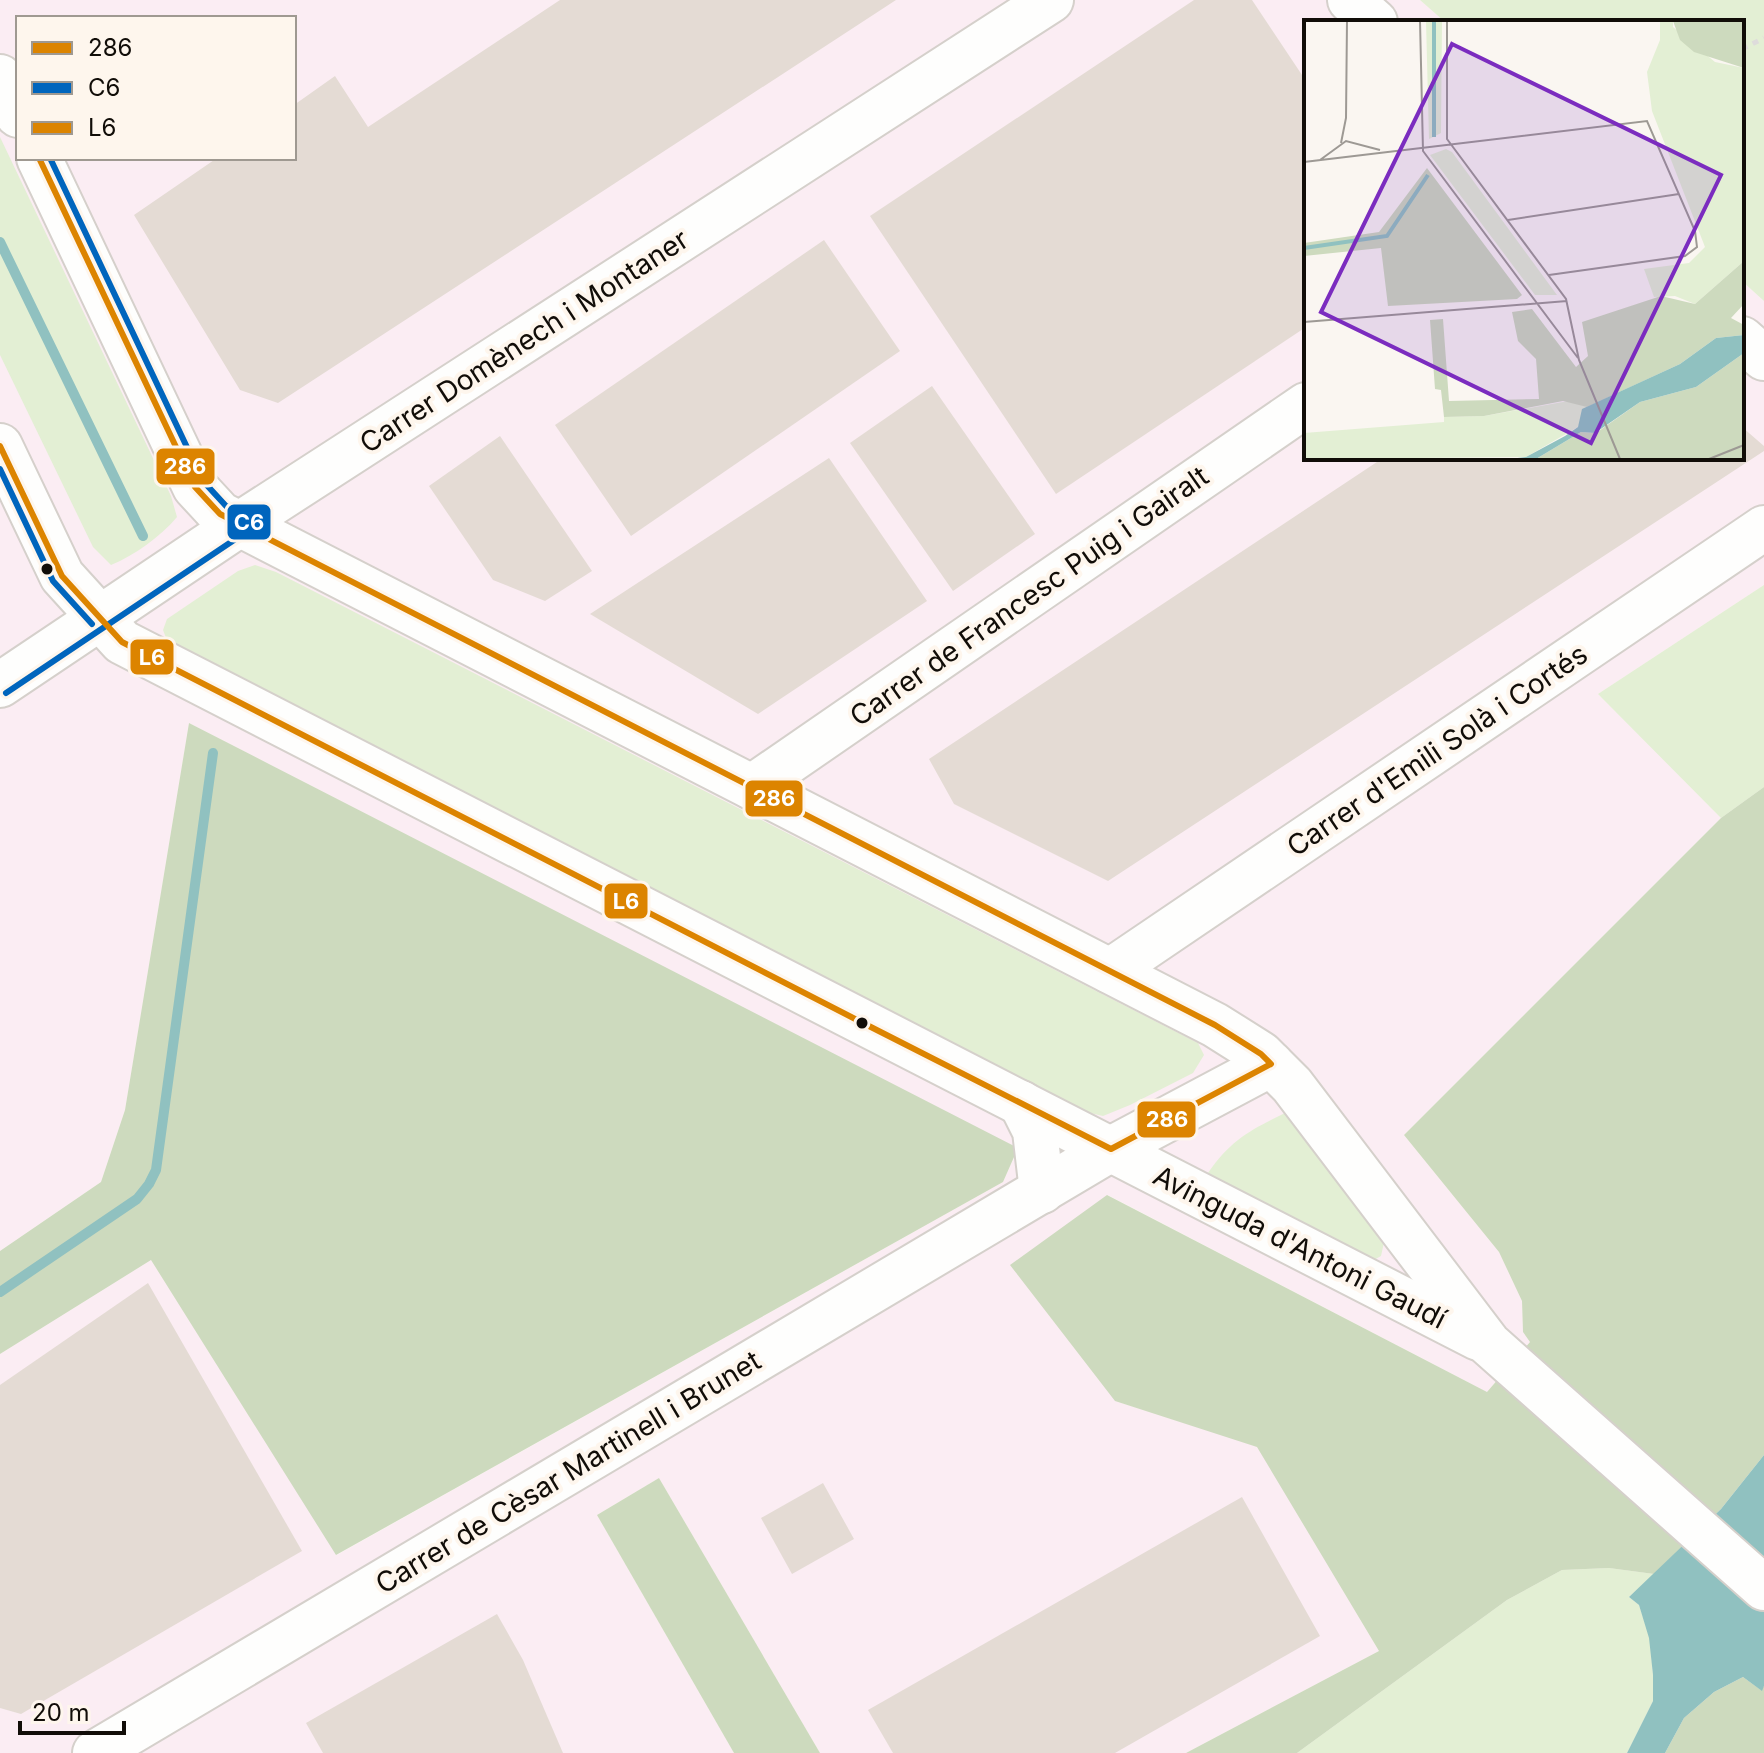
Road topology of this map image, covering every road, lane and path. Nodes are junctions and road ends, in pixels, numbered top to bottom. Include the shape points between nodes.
1 (1051, 0) edge
2 (1350, 0) edge
3 (1373, 20) edge
4 (1764, 38) edge
5 (1744, 48) edge
6 (0, 77) edge
7 (16, 111) edge
8 (40, 160) edge
9 (1744, 341) edge
10 (1764, 358) edge
11 (1304, 406) edge
12 (0, 446) edge
13 (240, 524) junction
14 (1764, 528) edge
15 (99, 617) junction
16 (0, 685) edge
17 (752, 787) junction
18 (1110, 971) junction
19 (1271, 1064) junction
20 (1021, 1103) junction
21 (1111, 1149) junction
22 (1042, 1191) junction
23 (1489, 1344) junction
24 (1764, 1588) edge
25 (95, 1753) edge

1 - 13 street, Carrer Domènech i Montaner
2 - 3 street
4 - 5 path
6 - 7 street
8 - 13 street, Avinguda d'Antoni Gaudí via 195,487 220,514
9 - 10 street
11 - 17 street, Carrer de Francesc Puig i Gairalt
12 - 15 street, Avinguda d'Antoni Gaudí via 62,576
13 - 15 street, Carrer Domènech i Montaner
13 - 17 street, Avinguda d'Antoni Gaudí
14 - 18 street, Carrer d'Emili Solà i Cortés
15 - 16 street, Carrer Domènech i Montaner
15 - 20 street, Avinguda d'Antoni Gaudí via 122,642
17 - 18 street, Avinguda d'Antoni Gaudí
18 - 19 street, Avinguda d'Antoni Gaudí via 1215,1025
19 - 21 street, Carrer de Cèsar Martinell i Brunet
19 - 23 street, Avinguda d'Antoni Gaudí
20 - 21 street, Avinguda d'Antoni Gaudí
20 - 22 street via 1035,1131
21 - 22 street, Carrer de Cèsar Martinell i Brunet
21 - 23 street, Avinguda d'Antoni Gaudí
22 - 25 street, Carrer de Cèsar Martinell i Brunet
23 - 24 street, Avinguda d'Antoni Gaudí

